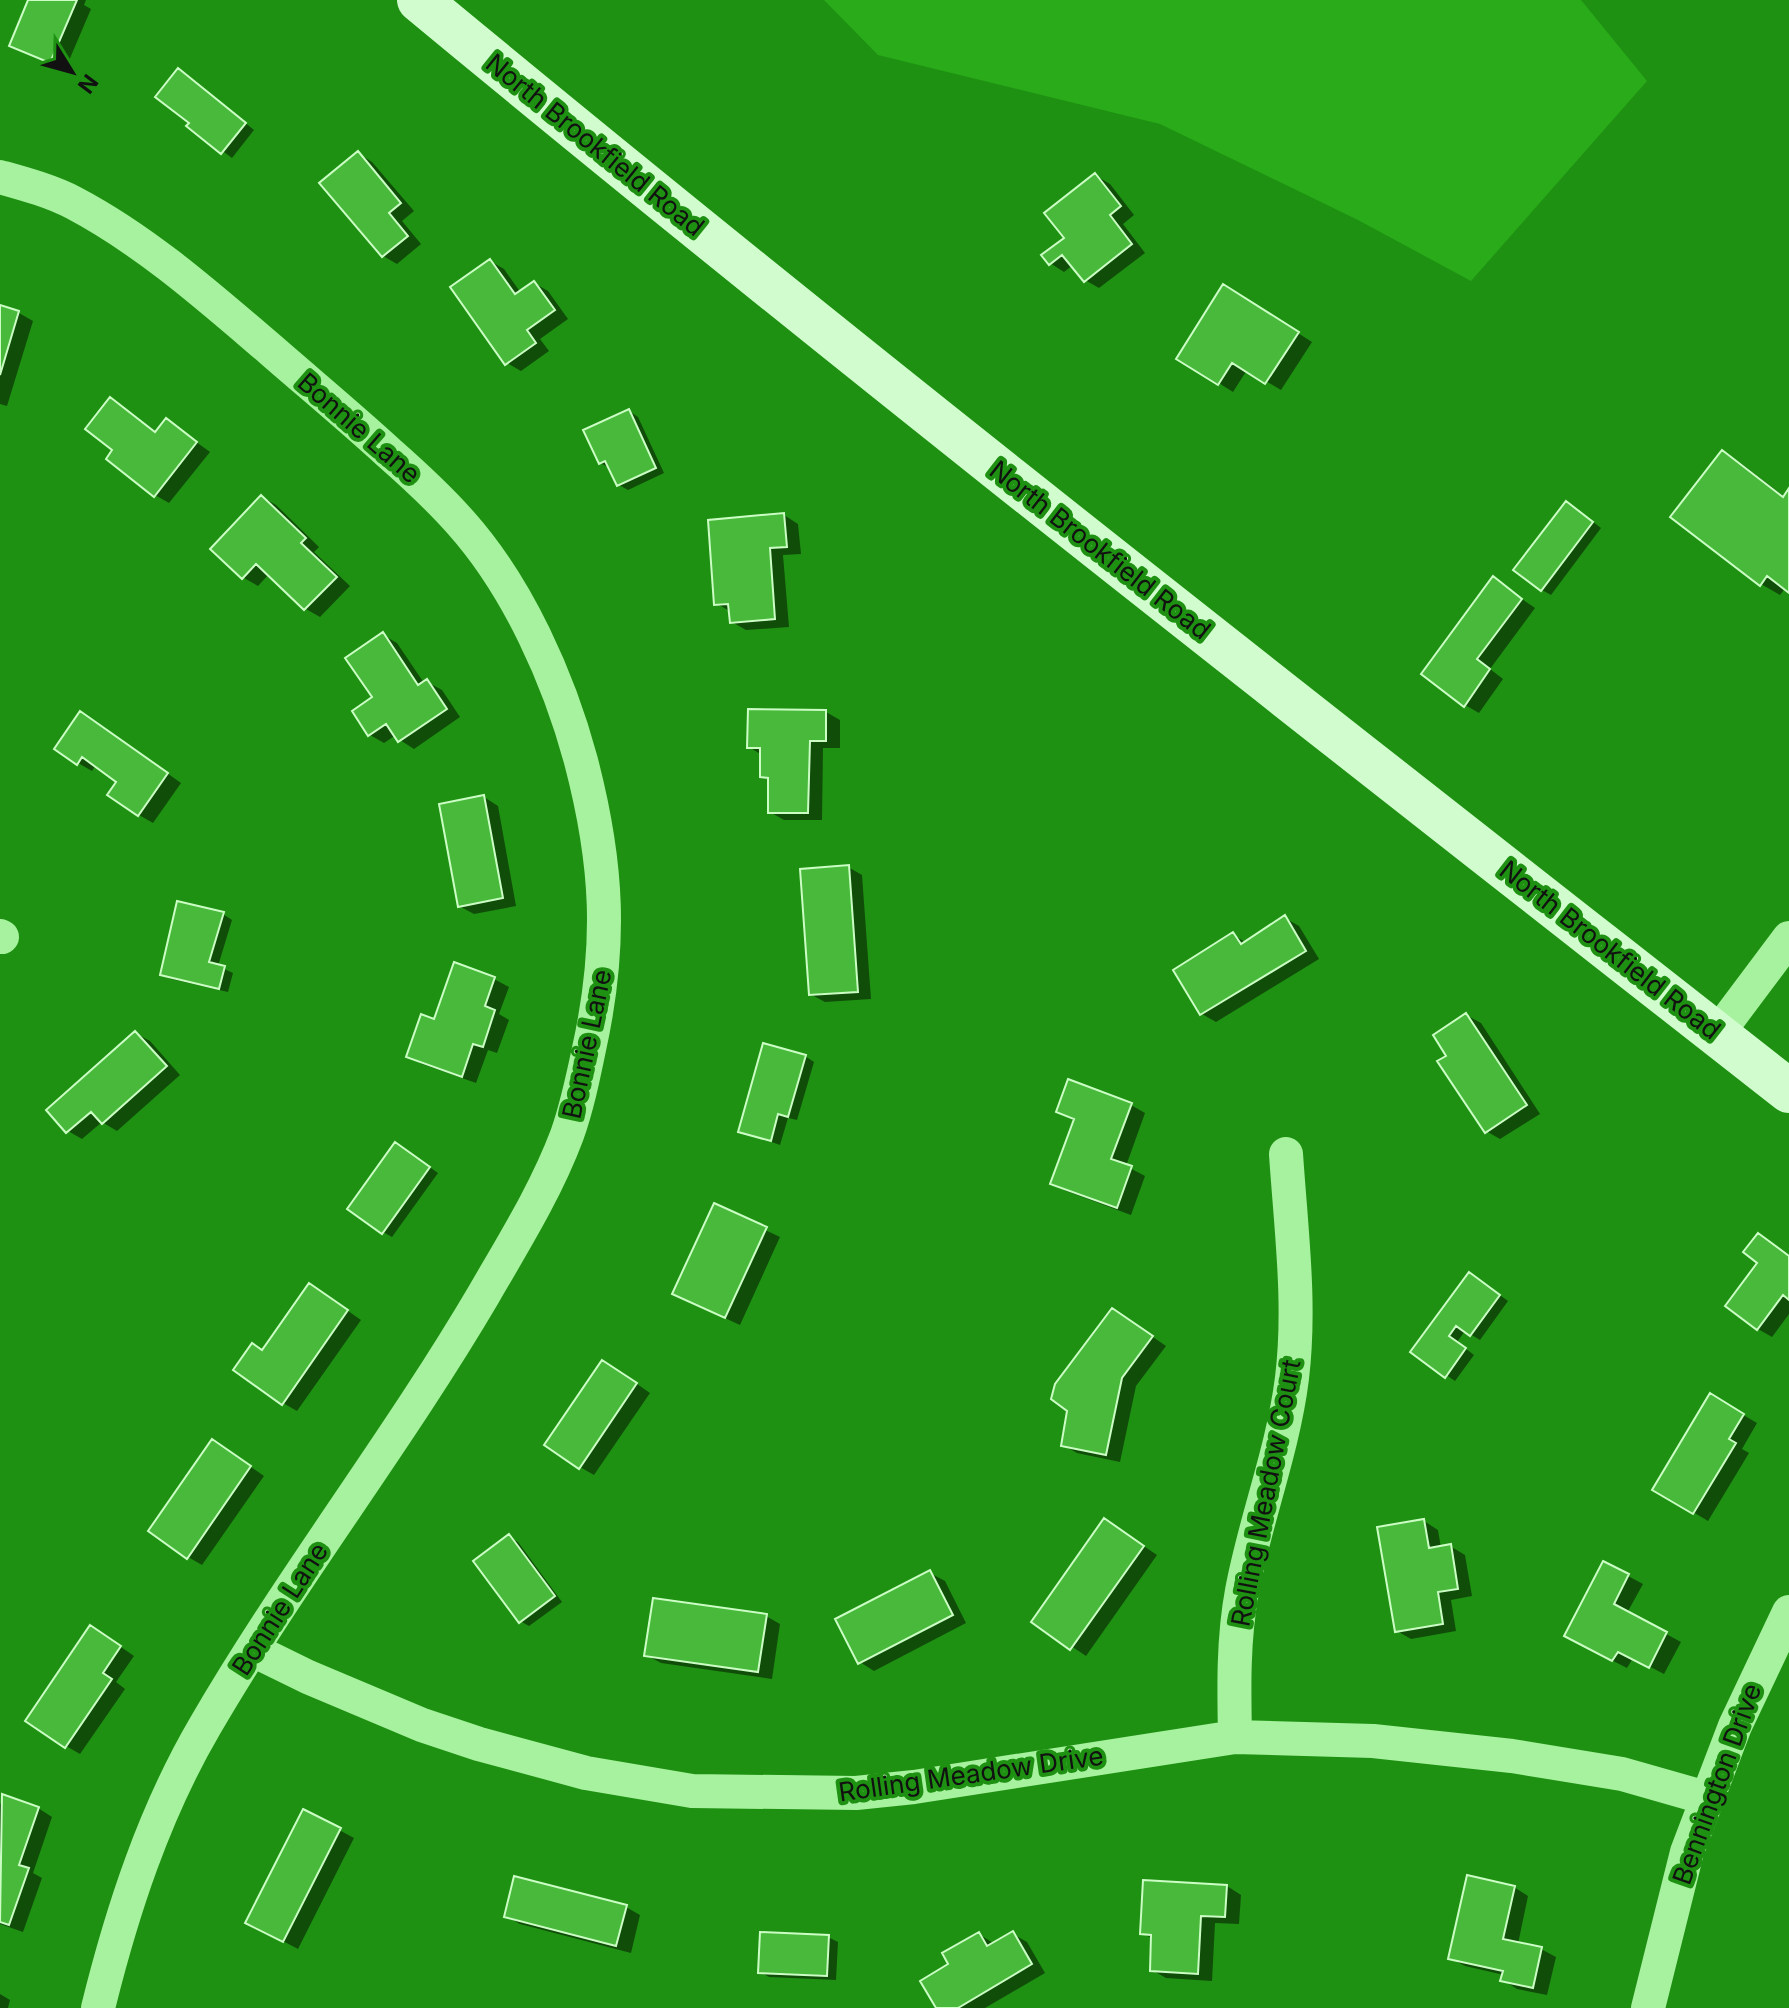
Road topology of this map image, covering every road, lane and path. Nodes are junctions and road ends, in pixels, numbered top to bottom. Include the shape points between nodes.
1 (419, 0) edge
2 (0, 177) edge
3 (1789, 938) edge
4 (1717, 1034) junction
5 (1789, 1091) edge
6 (1286, 1154) dead end
7 (1789, 1612) edge
8 (253, 1650) junction
9 (1235, 1737) junction
10 (1706, 1798) junction
11 (98, 2008) edge
12 (1648, 2008) edge

1 - 4 street, North Brookfield Road via 980,455
2 - 8 street, Bonnie Lane via 70,201 161,260 377,441 464,525 515,603 553,675 589,791 599,849 605,928 600,1001 567,1136 531,1213 448,1355
3 - 4 street
4 - 5 street, North Brookfield Road
6 - 9 street, Rolling Meadow Court via 1298,1291 1296,1343 1283,1427 1242,1591
7 - 10 street, Bennington Drive
8 - 9 street, Rolling Meadow Drive via 467,1741 586,1773 692,1791 870,1792
8 - 11 street, Bonnie Lane via 203,1729 160,1817 116,1934
9 - 10 street, Rolling Meadow Drive via 1373,1741 1512,1756 1622,1774
10 - 12 street, Bennington Drive

